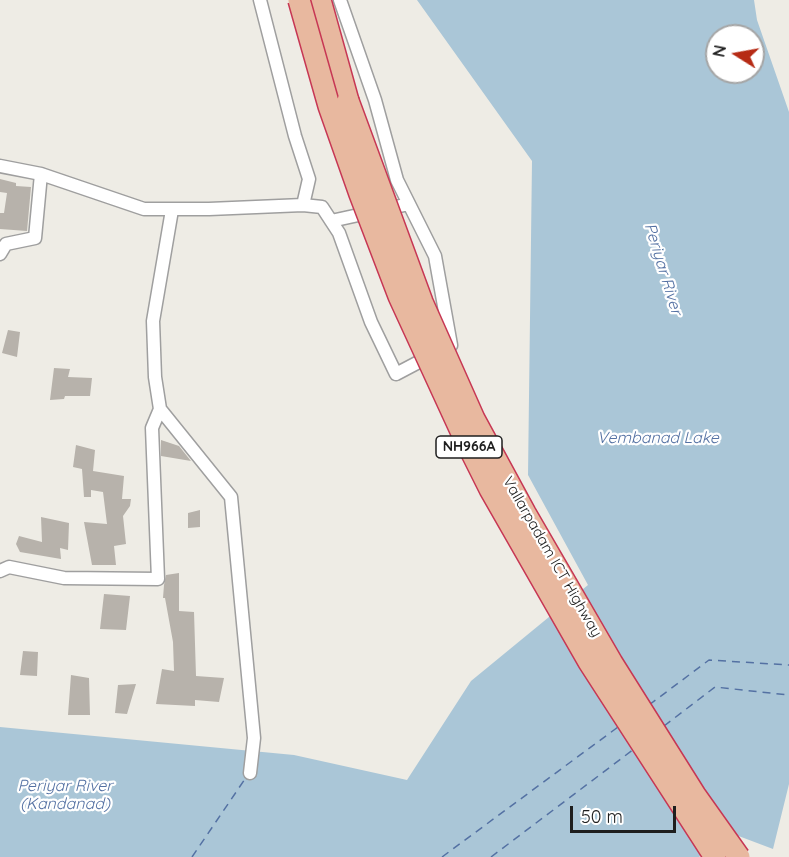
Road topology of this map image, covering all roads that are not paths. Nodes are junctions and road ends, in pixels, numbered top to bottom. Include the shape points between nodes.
1 (260, 0) edge
2 (299, 0) edge
3 (320, 0) edge
4 (340, 0) edge
5 (0, 166) edge
6 (41, 174) junction
7 (409, 204) junction
8 (303, 205) junction
9 (171, 210) junction
10 (331, 221) junction
11 (0, 254) edge
12 (160, 409) junction
13 (0, 571) edge
14 (250, 773) dead end
15 (715, 857) edge
16 (739, 857) edge

1 - 8 street via 309,179
2 - 15 highway, Vallarpadam ICT Highway / NH966A, bridge via 328,106 360,194 399,296 462,433 589,662
3 - 16 highway, Vallarpadam ICT Highway / NH966A, bridge via 360,135 422,302 474,419 612,663
4 - 7 street via 375,100 397,180
5 - 6 street
6 - 9 street via 144,209
6 - 11 street via 35,238 6,244
7 - 10 street
7 - 10 street via 435,256 451,345 396,374 371,322 339,232
8 - 9 street
8 - 10 street via 322,207
9 - 12 street via 153,321
12 - 13 street via 152,428 158,579 64,578 9,567
12 - 14 street via 231,497 254,738

